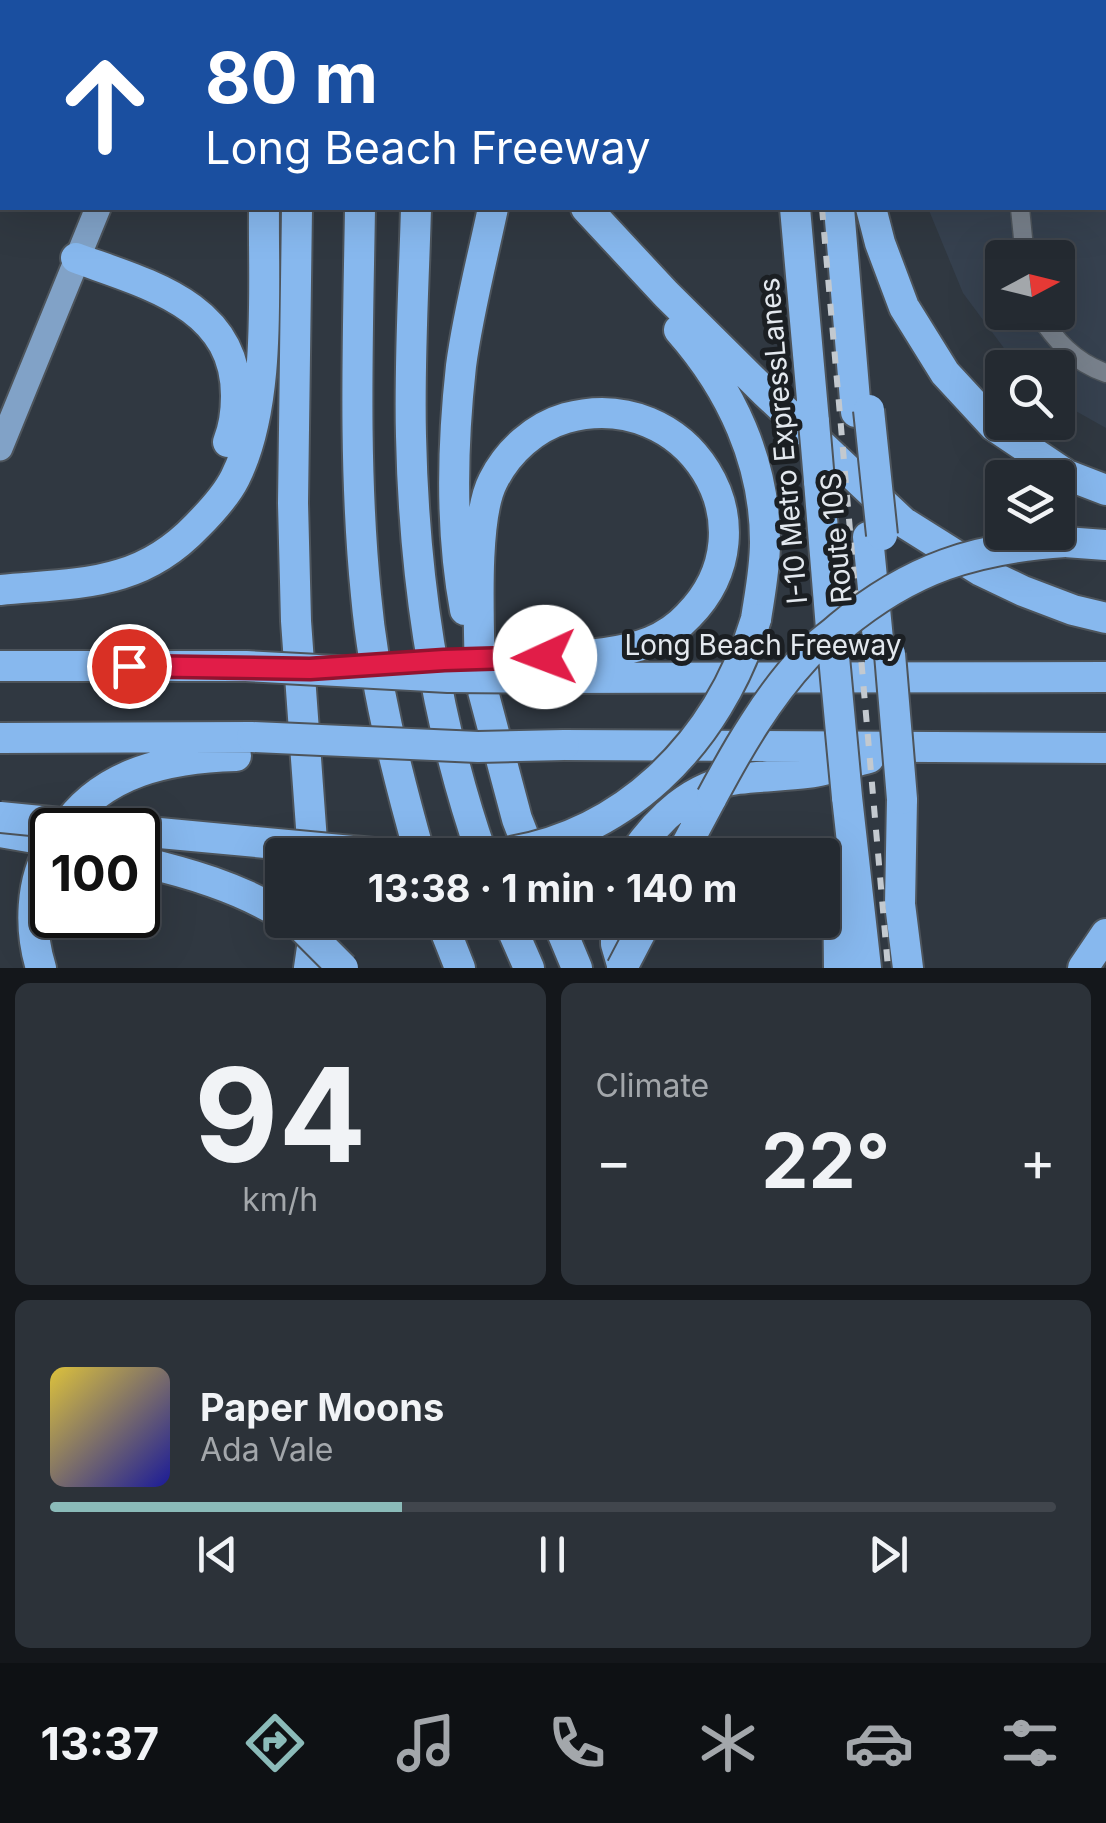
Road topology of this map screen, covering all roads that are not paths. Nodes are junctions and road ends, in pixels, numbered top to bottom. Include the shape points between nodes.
1 (97, 210) edge
2 (264, 210) edge
3 (296, 210) edge
4 (360, 210) edge
5 (416, 210) edge
6 (493, 210) edge
7 (510, 210) edge
8 (583, 210) edge
9 (584, 210) edge
10 (795, 210) edge
11 (838, 210) edge
12 (854, 210) edge
13 (872, 210) edge
14 (1020, 210) edge
15 (1023, 240) edge
16 (76, 258) junction
17 (1049, 330) edge
18 (1106, 373) edge
19 (863, 411) junction
20 (456, 431) junction
21 (0, 448) edge
22 (1106, 490) edge
23 (1106, 544) edge
24 (84, 581) junction
25 (0, 590) edge
26 (1106, 618) edge
27 (6, 666) edge
28 (548, 668) junction
29 (1106, 677) edge
30 (480, 685) junction
31 (2, 738) edge
32 (252, 746) junction
33 (910, 747) junction
34 (1106, 748) edge
35 (846, 797) junction
36 (80, 808) edge
37 (0, 817) edge
38 (30, 820) edge
39 (0, 832) edge
40 (160, 832) edge
41 (314, 838) edge
42 (416, 838) edge
43 (480, 838) edge
44 (524, 838) edge
45 (563, 838) edge
46 (645, 838) edge
47 (690, 838) edge
48 (30, 839) edge
49 (265, 842) edge
50 (160, 867) edge
51 (265, 904) edge
52 (1106, 934) edge
53 (35, 938) edge
54 (313, 938) edge
55 (313, 938) edge
56 (328, 938) edge
57 (448, 938) edge
58 (516, 938) edge
59 (564, 938) edge
60 (616, 938) edge
61 (638, 938) edge
62 (41, 968) edge
63 (309, 968) edge
64 (330, 968) edge
65 (343, 968) edge
66 (460, 968) edge
67 (529, 968) edge
68 (577, 968) edge
69 (622, 968) edge
70 (839, 968) edge
71 (866, 968) edge
72 (908, 968) edge
73 (1082, 968) edge

1 - 16 main road
2 - 24 highway via 258,395 234,480 180,544 147,564
3 - 41 highway via 296,621
4 - 42 highway via 356,414 366,597 382,702
5 - 43 highway via 411,434 419,568 436,692
6 - 20 highway via 462,363
7 - 20 highway
8 - 45 highway, bridge via 699,352 734,409 753,460 765,541 756,619 725,697 658,780
9 - 26 highway via 903,522 1023,592
10 - 35 highway, I-10 Metro ExpressLanes, bridge
11 - 19 highway
12 - 19 highway
13 - 22 highway via 904,307 945,373 994,426 1068,475
14 - 15 street
16 - 21 main road
16 - 24 highway via 160,289 201,316 226,345 236,385 232,432 199,501 149,548
17 - 18 street via 1070,354
19 - 72 highway, bridge via 882,535
20 - 30 highway via 455,542
23 - 47 highway, bridge via 1006,547 910,580 856,614 806,655 766,706
24 - 25 highway
27 - 28 highway, Long Beach Freeway, bridge via 246,666 448,677
28 - 29 highway, Long Beach Freeway
28 - 30 highway via 654,641 680,624 712,587 724,536 710,476 692,450 643,418 614,412 550,422 524,440 491,483 480,558
30 - 44 highway
31 - 32 highway
32 - 33 highway, bridge
32 - 36 highway via 145,769 106,786
33 - 34 highway
33 - 46 highway via 812,773 707,787
35 - 70 highway
35 - 71 highway, I-10 Metro ExpressLanes
37 - 38 highway, bridge
39 - 48 highway
40 - 49 highway, bridge
50 - 51 highway
52 - 73 highway
53 - 62 highway
54 - 65 highway, bridge
55 - 63 highway
56 - 64 highway
57 - 66 highway
58 - 67 highway
59 - 68 highway
60 - 69 highway
61 - 69 highway, bridge

